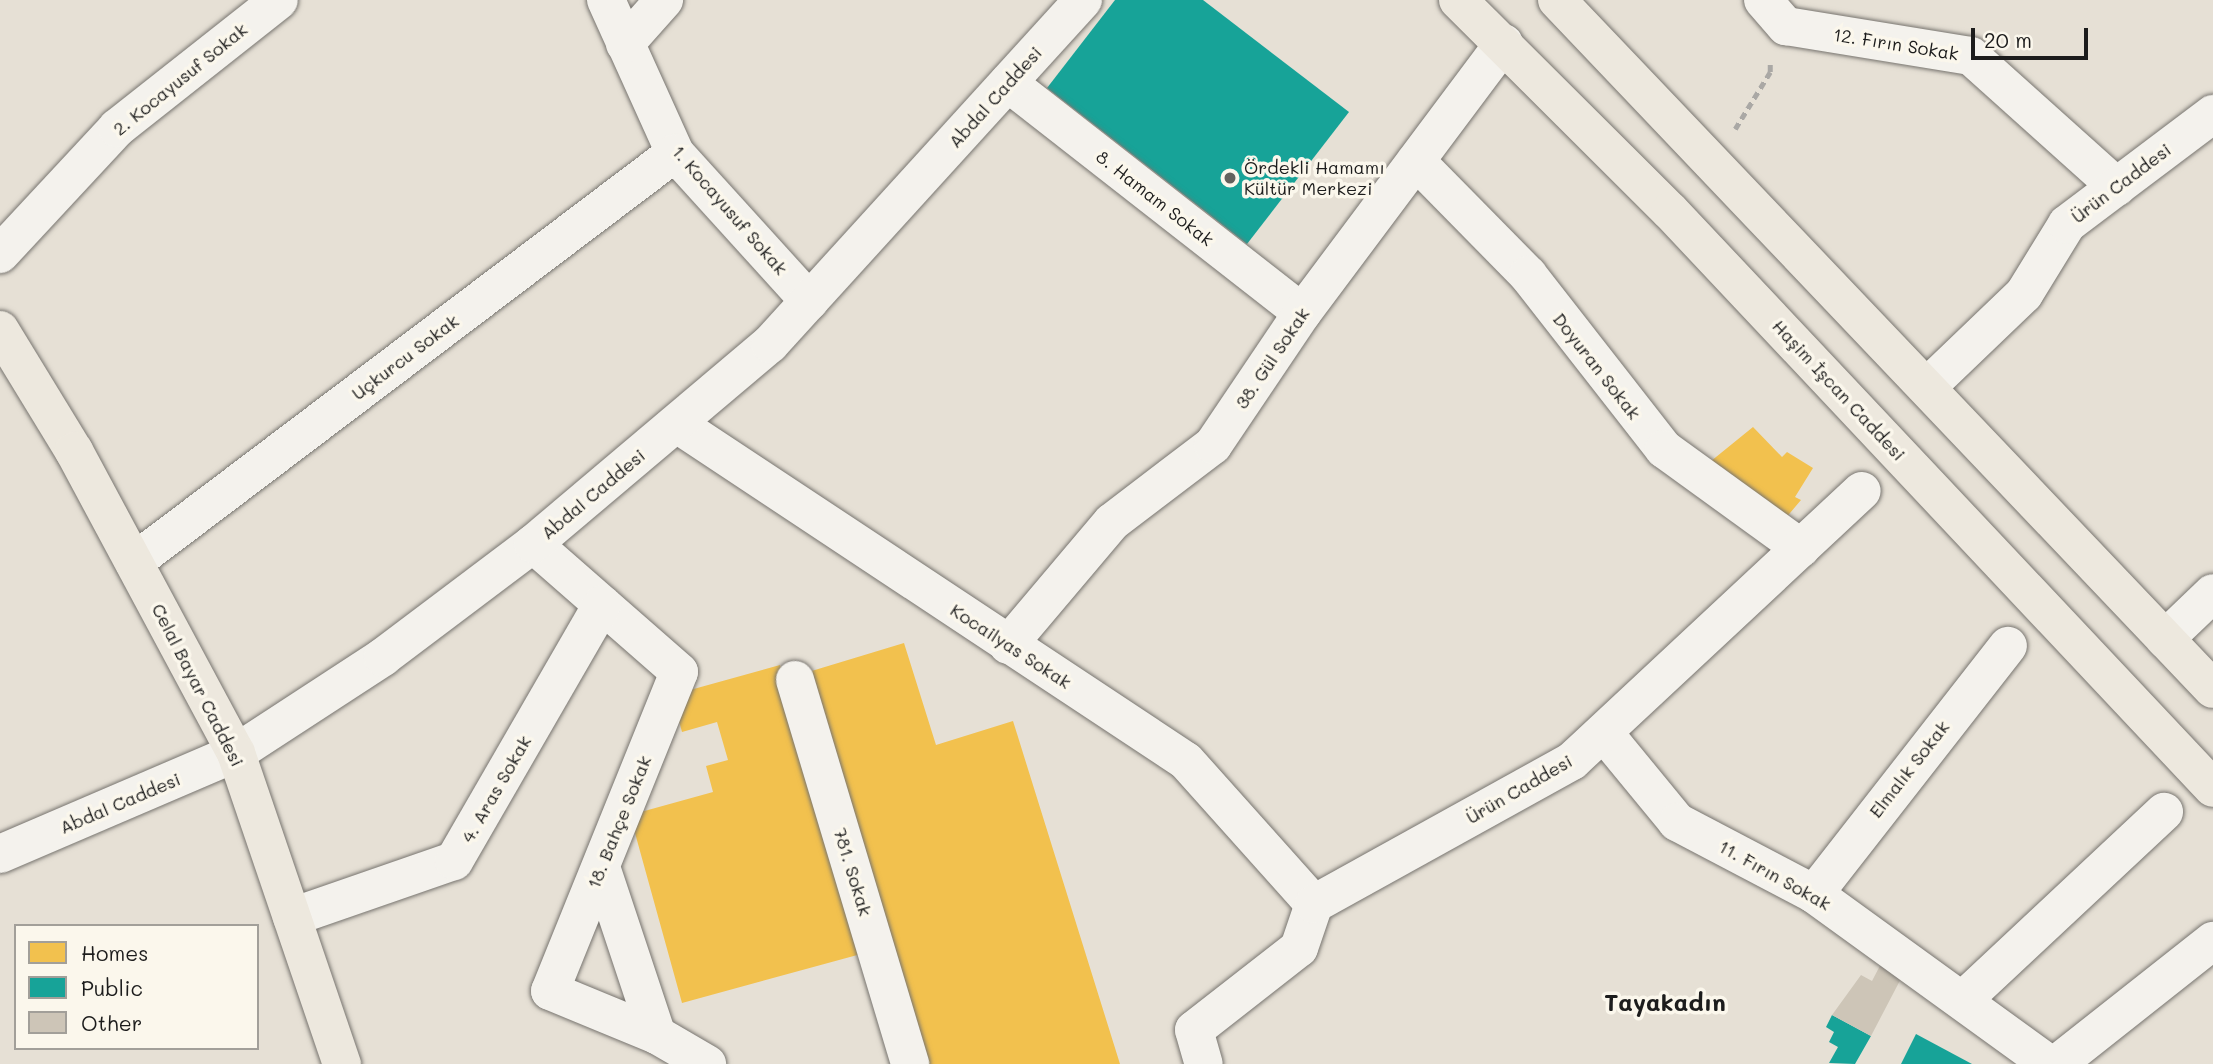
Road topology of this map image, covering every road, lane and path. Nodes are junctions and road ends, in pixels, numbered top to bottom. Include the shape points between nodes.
1 (279, 0) edge
2 (606, 0) edge
3 (664, 0) edge
4 (1083, 0) edge
5 (1458, 0) edge
6 (1557, 0) edge
7 (1773, 24) edge
8 (1504, 43) junction
9 (625, 44) junction
10 (1008, 83) junction
11 (2213, 114) edge
12 (1734, 131) dead end
13 (676, 153) junction
14 (1416, 161) junction
15 (2117, 187) junction
16 (0, 254) edge
17 (809, 301) junction
18 (1302, 313) junction
19 (0, 330) edge
20 (1928, 386) junction
21 (677, 424) junction
22 (1862, 491) dead end
23 (533, 544) junction
24 (1801, 548) junction
25 (134, 562) junction
26 (2213, 593) edge
27 (602, 605) junction
28 (2165, 639) junction
29 (1008, 645) junction
30 (2008, 646) dead end
31 (795, 680) dead end
32 (2213, 689) edge
33 (1604, 733) junction
34 (236, 752) junction
35 (2213, 788) edge
36 (2164, 813) dead end
37 (0, 854) edge
38 (601, 867) junction
39 (1814, 894) junction
40 (1314, 904) junction
41 (292, 917) junction
42 (2213, 941) edge
43 (1964, 999) junction
44 (657, 1035) junction
45 (1196, 1053) edge
46 (342, 1064) edge
47 (706, 1064) edge
48 (910, 1064) edge
49 (2049, 1064) edge
50 (2057, 1064) edge

1 - 16 street, 2. Kocayusuf Sokak via 117,128
2 - 9 street, 1. Kocayusuf Sokak
3 - 9 street
4 - 10 street, Abdal Caddesi
5 - 8 main road, Haşim İşcan Caddesi
6 - 20 main road
7 - 12 path via 1770,72
7 - 15 street, 12. Fırın Sokak via 1971,56
8 - 14 street, 38. Gül Sokak
8 - 35 main road, Haşim İşcan Caddesi
9 - 13 street, 1. Kocayusuf Sokak
10 - 17 street, Abdal Caddesi
10 - 18 street, 8. Hamam Sokak
11 - 15 street, Ürün Caddesi
13 - 17 street, 1. Kocayusuf Sokak
13 - 25 street, Uçkurcu Sokak
14 - 18 street, 38. Gül Sokak
14 - 24 street, Doyuran Sokak via 1528,275 1664,449
15 - 20 street, Ürün Caddesi via 2067,224 2025,294
17 - 21 street, Abdal Caddesi
18 - 29 street, 38. Gül Sokak via 1213,445 1112,522
19 - 25 main road, Celal Bayar Caddesi
20 - 28 main road
21 - 23 street, Abdal Caddesi
21 - 29 street, Kocailyas Sokak
22 - 24 street, Ürün Caddesi
23 - 27 street, 18. Bahçe Sokak
23 - 34 street, Abdal Caddesi via 383,657
24 - 33 street, Ürün Caddesi
25 - 34 main road, Celal Bayar Caddesi
26 - 28 street
27 - 38 street, 18. Bahçe Sokak via 679,672
27 - 41 street, 4. Aras Sokak via 454,861
28 - 32 main road
29 - 40 street, Kocailyas Sokak via 1186,761
30 - 39 street, Elmalık Sokak
31 - 48 street, 781. Sokak
33 - 39 street, 11. Fırın Sokak via 1677,822
33 - 40 street, Ürün Caddesi via 1572,761
34 - 37 street, Abdal Caddesi
34 - 41 main road, Celal Bayar Caddesi
36 - 43 street
38 - 44 street
38 - 44 street, 18. Bahçe Sokak via 550,991
39 - 43 street, 11. Fırın Sokak
40 - 45 street via 1299,948
41 - 46 main road, Celal Bayar Caddesi
42 - 50 street
43 - 49 street, 11. Fırın Sokak
44 - 47 street, 18. Bahçe Sokak

